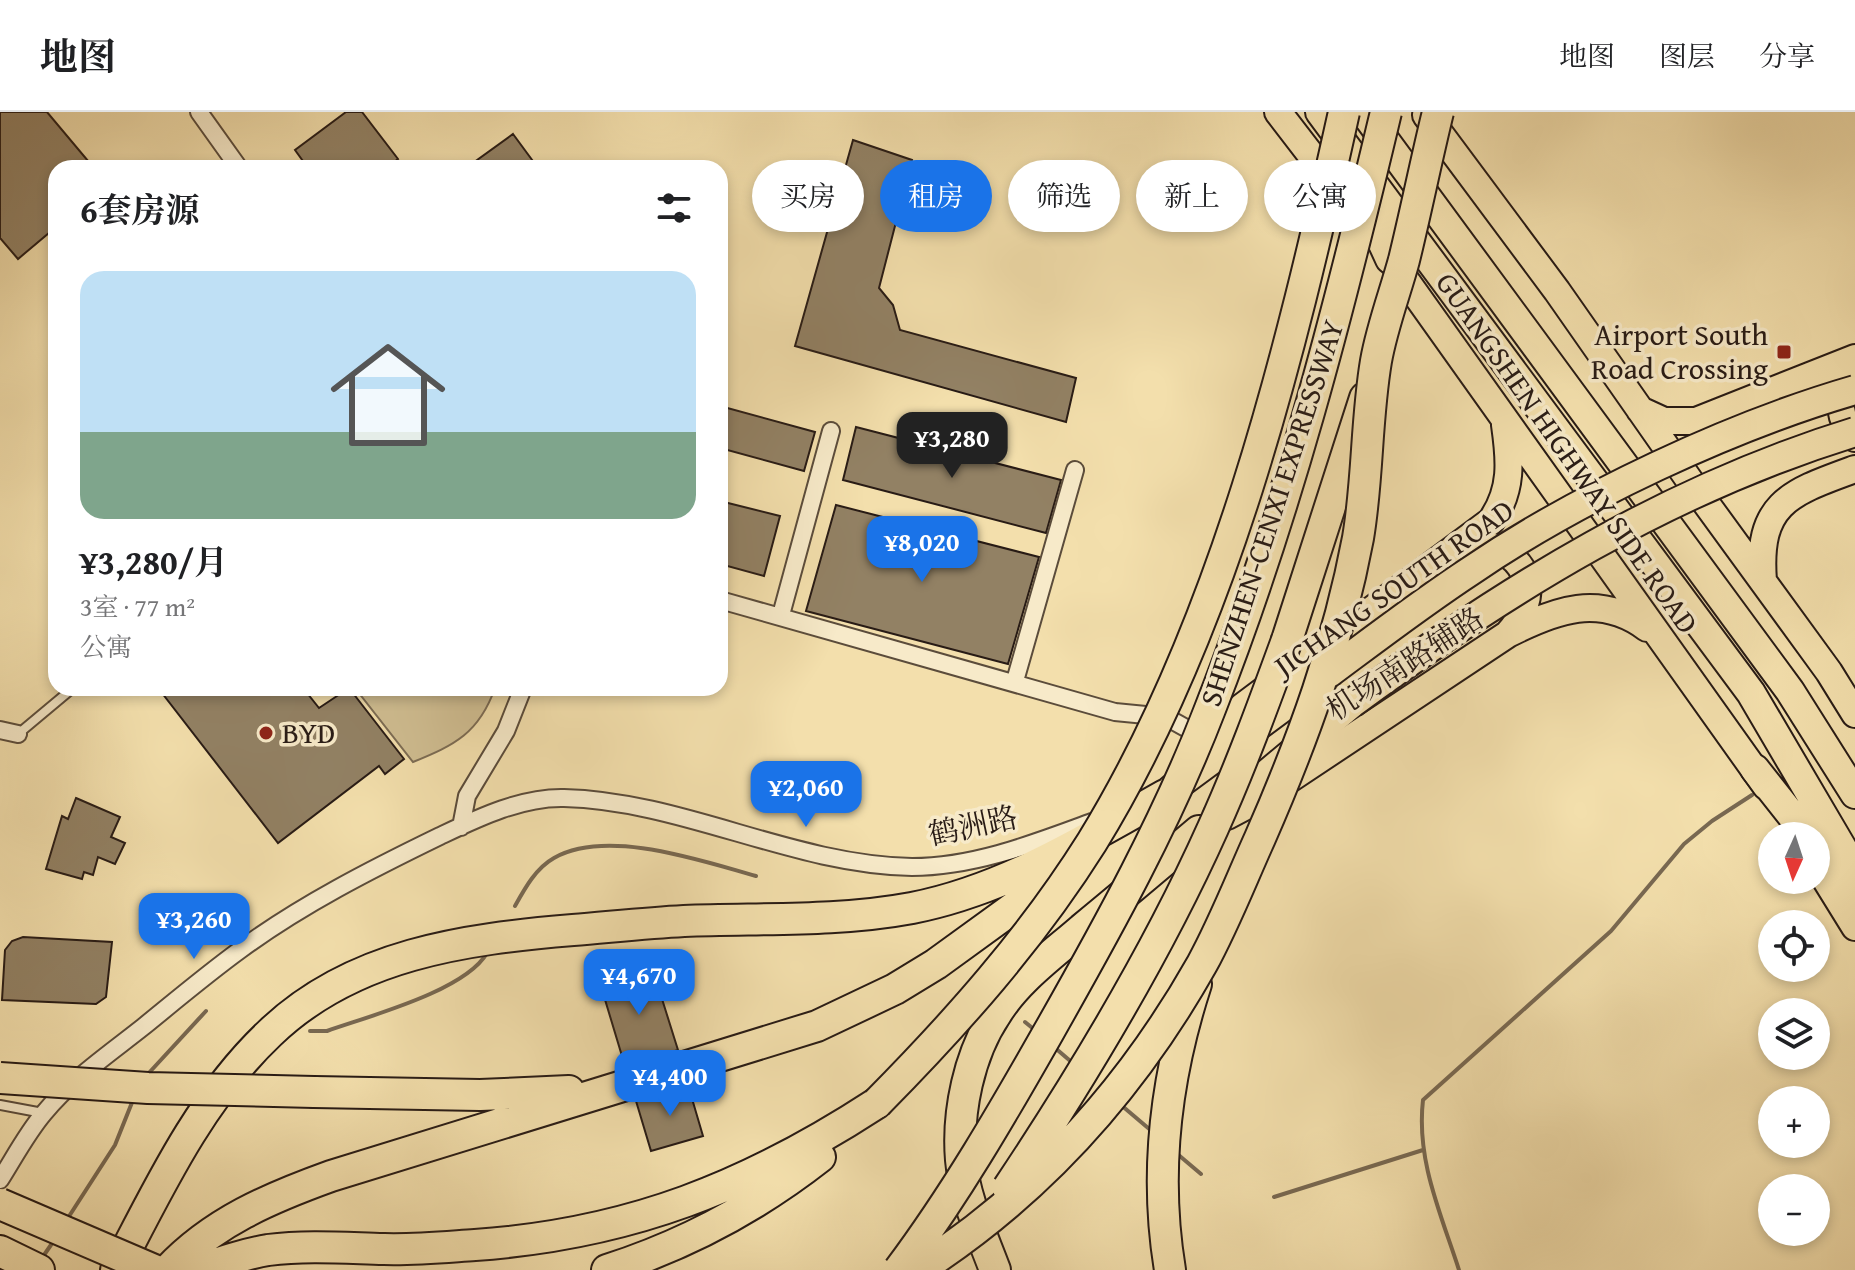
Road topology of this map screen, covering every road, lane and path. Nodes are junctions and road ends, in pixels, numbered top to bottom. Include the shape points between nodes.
1 (199, 112) edge
2 (1278, 112) edge
3 (1320, 112) edge
4 (1344, 112) edge
5 (1364, 112) edge
6 (1386, 112) edge
7 (1424, 112) edge
8 (1438, 112) edge
9 (233, 160) edge
10 (1390, 259) junction
11 (1855, 358) edge
12 (1376, 361) junction
13 (1855, 364) edge
14 (1855, 390) edge
15 (1640, 410) junction
16 (1505, 421) junction
17 (831, 431) dead end
18 (1855, 432) edge
19 (1855, 438) edge
20 (1855, 469) edge
21 (1075, 470) dead end
22 (1457, 549) junction
23 (1763, 581) junction
24 (728, 602) edge
25 (781, 615) junction
26 (1508, 634) junction
27 (1657, 636) junction
28 (1015, 681) junction
29 (63, 696) edge
30 (520, 696) edge
31 (1855, 714) edge
32 (0, 730) edge
33 (18, 734) joint
34 (1207, 740) junction
35 (1755, 769) junction
36 (1855, 794) edge
37 (1165, 795) junction
38 (1789, 822) edge
39 (1797, 822) edge
40 (461, 827) junction
41 (1199, 831) junction
42 (1830, 865) edge
43 (1855, 870) edge
44 (1830, 887) edge
45 (1855, 896) edge
46 (1855, 927) edge
47 (1204, 960) junction
48 (0, 1078) edge
49 (627, 1085) junction
50 (877, 1103) junction
51 (0, 1105) edge
52 (43, 1113) junction
53 (0, 1180) edge
54 (0, 1204) edge
55 (0, 1251) edge
56 (39, 1270) edge
57 (116, 1270) edge
58 (154, 1270) edge
59 (168, 1270) edge
60 (198, 1270) edge
61 (607, 1270) edge
62 (899, 1270) edge
63 (918, 1270) edge
64 (953, 1270) edge
65 (995, 1270) edge
66 (1170, 1270) edge

1 - 9 street
2 - 10 main road, GUANGSHEN HIGHWAY SIDE ROAD
3 - 10 highway
3 - 43 highway via 1751,693
4 - 50 highway, bridge via 1263,433 1214,581 1169,692 1091,842 1028,933 963,1015
5 - 36 highway via 1790,691
6 - 62 highway, SHENZHEN-CENXI EXPRESSWAY, bridge via 1285,495 1209,713 1123,896 1068,997 992,1131
7 - 15 main road
8 - 12 highway, SHENZHEN-CENXI EXPRESSWAY, bridge
10 - 16 main road, GUANGSHEN HIGHWAY SIDE ROAD
11 - 15 main road via 1696,421 1664,421
12 - 47 highway, bridge via 1358,537 1331,657 1306,731
12 - 64 highway, SHENZHEN-CENXI EXPRESSWAY, bridge via 1287,640 1212,830 1113,1018
13 - 19 main road via 1841,388 1840,403
14 - 37 highway, JICHANG SOUTH ROAD, bridge via 1719,440 1593,500 1473,568
15 - 23 main road
16 - 22 main road, 机场南路辅路 via 1510,477 1504,500 1491,521
16 - 27 main road, GUANGSHEN HIGHWAY SIDE ROAD
17 - 25 street
18 - 41 highway, bridge via 1680,499 1544,572 1352,703
20 - 23 main road via 1796,493 1776,511 1761,548
21 - 28 street
22 - 26 main road via 1495,547 1523,572 1525,610
22 - 34 main road, 机场南路辅路 via 1242,707
23 - 31 main road
24 - 25 street
25 - 28 street
26 - 27 main road, 机场南路辅路 via 1550,613 1596,607 1633,618
26 - 41 main road, 机场南路辅路 via 1261,798
27 - 35 main road, GUANGSHEN HIGHWAY SIDE ROAD
28 - 34 street via 1115,712 1166,717
29 - 33 lane
30 - 40 street via 506,731 467,796
32 - 33 street
34 - 37 main road, 机场南路辅路
35 - 38 main road, GUANGSHEN HIGHWAY SIDE ROAD
35 - 39 highway
37 - 40 street, 鹤洲路 via 1015,849 912,867 836,857 668,814 563,798 531,801
37 - 49 highway via 1040,891 895,989 817,1026
37 - 57 highway via 1020,872 984,888 913,907 828,917 681,921 498,936 376,966 304,1005 246,1057 186,1140
40 - 52 street, 鹤洲路 via 326,896 241,949 79,1077
41 - 65 highway via 1039,965 986,1031 963,1108 961,1163
42 - 45 highway
44 - 46 main road
47 - 63 highway, bridge via 1169,1019 1089,1124 1023,1191
47 - 66 highway, bridge via 1181,1029 1166,1129 1163,1197
48 - 49 highway, bridge via 162,1089 480,1095
49 - 59 highway via 275,1196 222,1224
50 - 60 highway via 776,1165 629,1221 477,1245 266,1250
50 - 61 highway via 828,1151 742,1212 694,1237
51 - 52 lane
52 - 53 street, 鹤洲路
54 - 58 highway, bridge
55 - 56 highway

